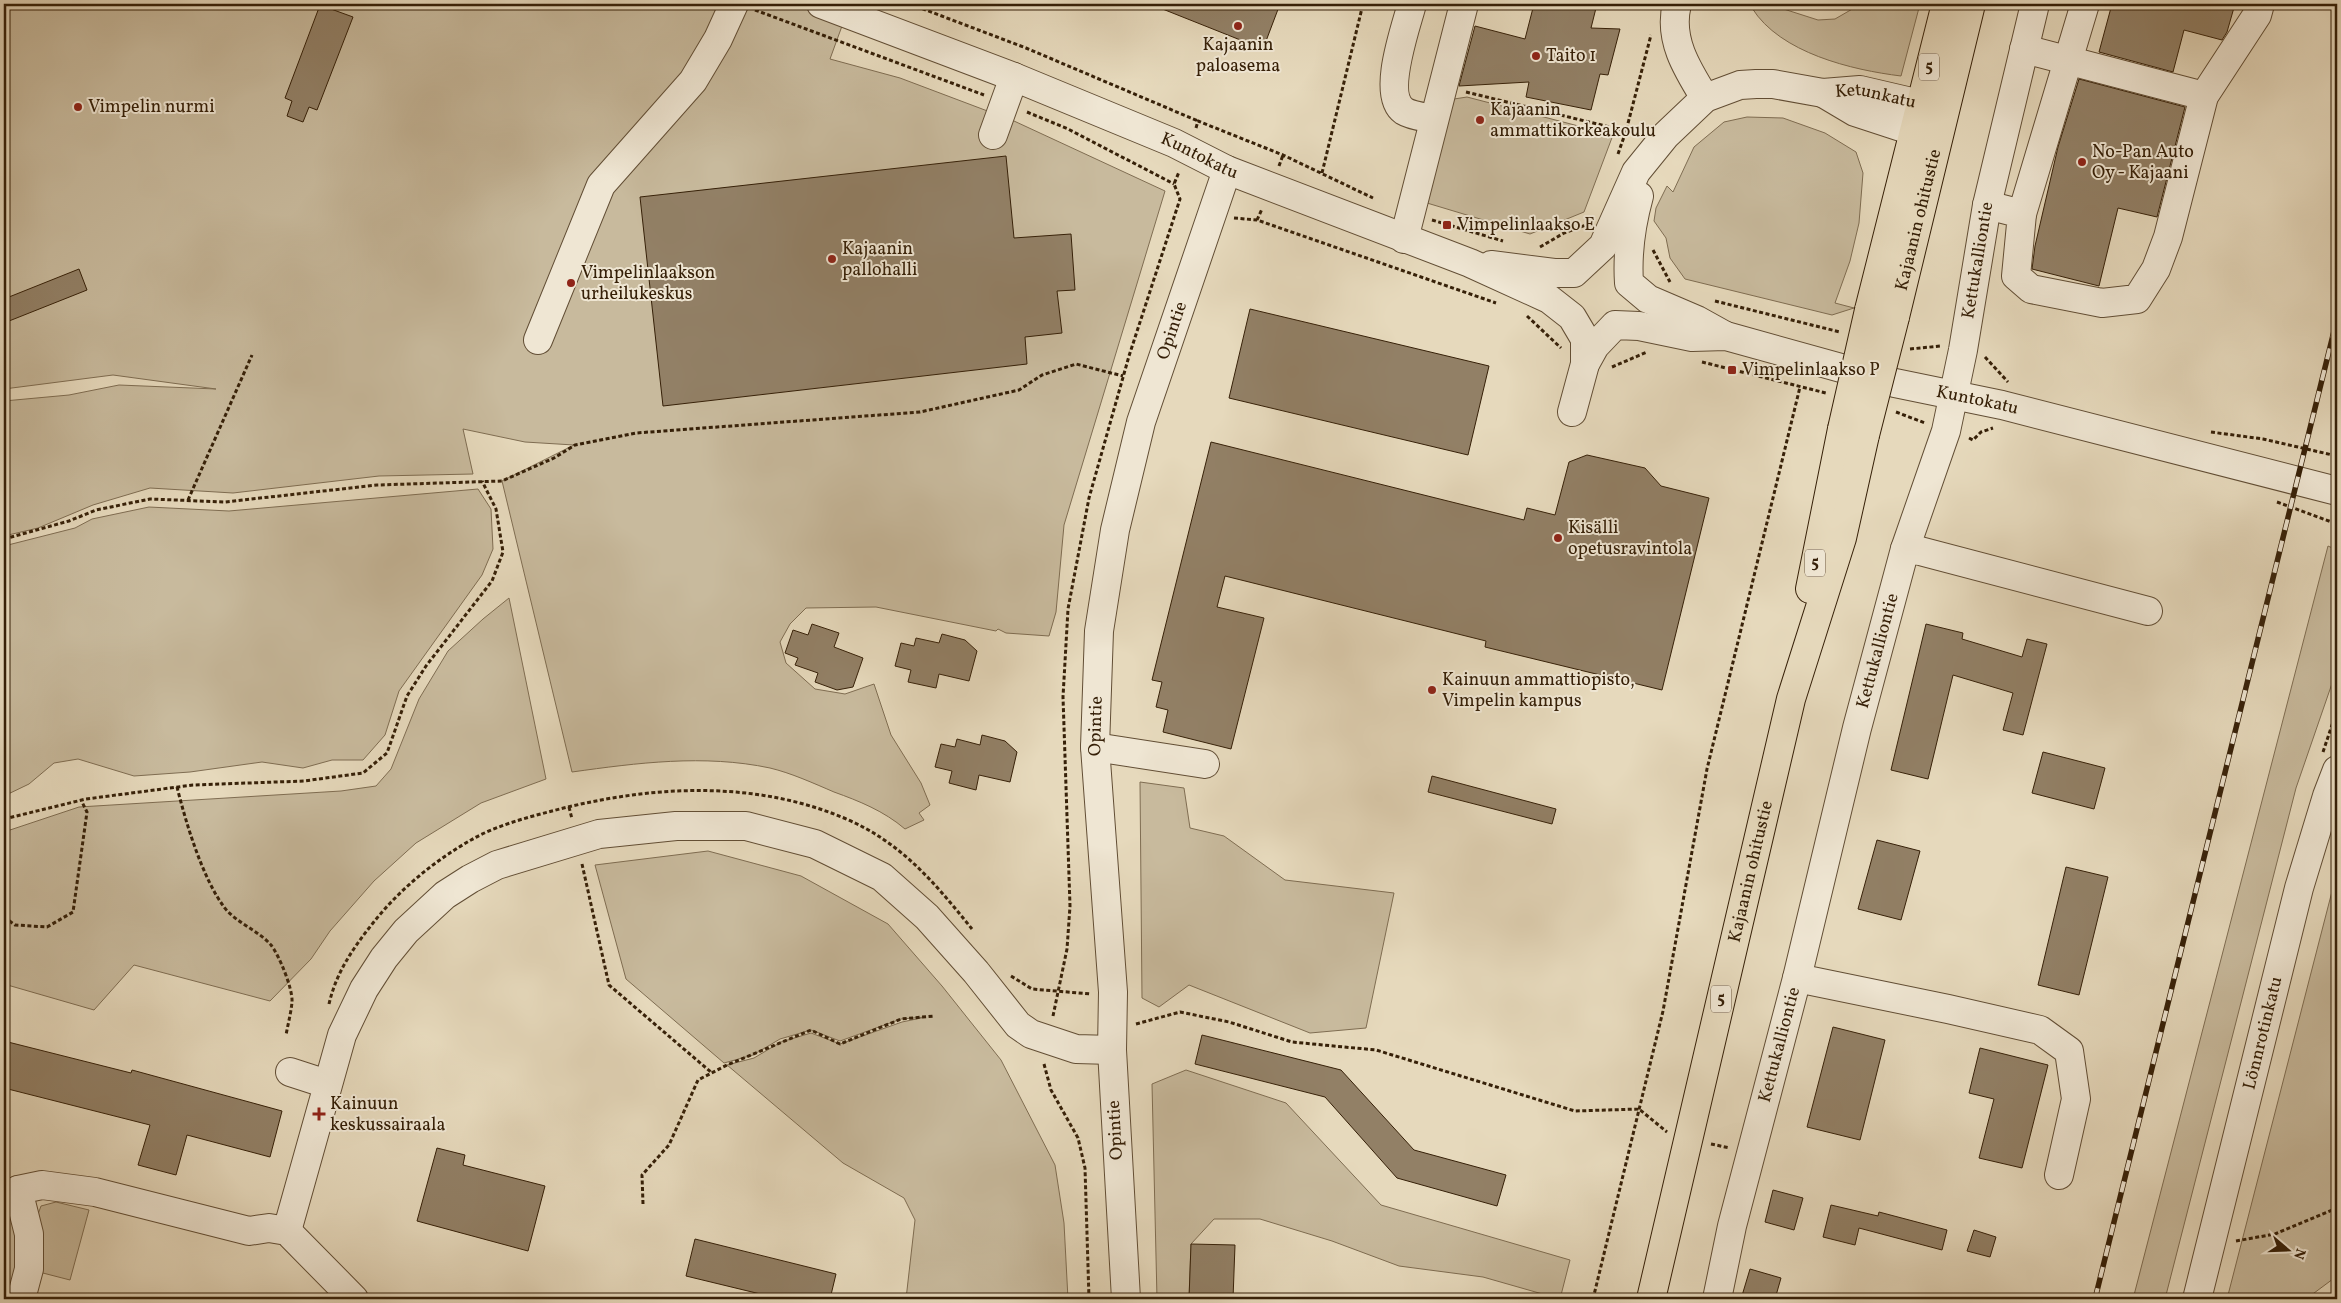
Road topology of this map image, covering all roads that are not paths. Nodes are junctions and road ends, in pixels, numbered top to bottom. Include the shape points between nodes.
1 (821, 4) edge
2 (1412, 4) edge
3 (1464, 4) edge
4 (1676, 4) edge
5 (1946, 4) edge
6 (1970, 4) edge
7 (2035, 4) edge
8 (2085, 4) edge
9 (2260, 4) edge
10 (741, 5) edge
11 (2024, 49) junction
12 (2068, 62) junction
13 (1014, 77) junction
14 (1822, 93) junction
15 (2204, 96) junction
16 (1704, 98) junction
17 (1920, 104) junction
18 (1434, 119) junction
19 (1942, 123) junction
20 (1913, 130) junction
21 (993, 135) dead end
22 (1228, 170) junction
23 (1987, 205) junction
24 (2022, 214) junction
25 (1622, 227) junction
26 (1404, 239) junction
27 (1470, 263) junction
28 (1574, 273) junction
29 (1628, 283) junction
30 (1882, 314) junction
31 (1572, 316) junction
32 (1615, 325) junction
33 (1726, 336) junction
34 (538, 340) dead end
35 (1585, 364) junction
36 (1954, 394) junction
37 (1575, 413) dead end
38 (2337, 491) edge
39 (1905, 549) junction
40 (2148, 611) dead end
41 (1095, 747) junction
42 (1205, 764) dead end
43 (2337, 770) edge
44 (1797, 978) junction
45 (1112, 1050) junction
46 (290, 1072) dead end
47 (328, 1084) junction
48 (2059, 1175) dead end
49 (11, 1195) edge
50 (287, 1230) junction
51 (21, 1299) edge
52 (354, 1299) edge
53 (1126, 1299) edge
54 (1651, 1299) edge
55 (1717, 1299) edge
56 (2197, 1299) edge

1 - 13 street, Kuntokatu
2 - 18 street via 1394,78 1394,96 1399,107 1406,112
3 - 18 street
4 - 16 street via 1675,36 1685,65
5 - 17 highway, Kajaanin ohitustie / 5
6 - 19 highway, Kajaanin ohitustie / 5
7 - 11 street, Kettukalliontie
8 - 12 street
9 - 15 street via 2257,15
10 - 34 street via 693,81 601,185
11 - 12 street
11 - 23 street, Kettukalliontie
12 - 15 street
12 - 24 street
13 - 21 street
13 - 22 street, Kuntokatu via 1174,143
14 - 16 street, Ketunkatu via 1756,84 1740,85
14 - 17 street, Ketunkatu via 1860,90
14 - 20 street, Ketunkatu via 1855,112
15 - 24 street via 2168,237 2156,269 2137,299 2102,303 2031,289 2016,276
16 - 25 street, Ketunkatu via 1683,116 1650,156
17 - 19 street, Ketunkatu
17 - 20 highway, Kajaanin ohitustie / 5
18 - 26 street
19 - 20 street, Ketunkatu
19 - 30 highway, Kajaanin ohitustie / 5
20 - 30 highway, Kajaanin ohitustie / 5
22 - 26 street, Kuntokatu
22 - 41 street, Opintie via 1141,422 1114,530 1099,630
23 - 24 street
23 - 36 street, Kettukalliontie
25 - 28 street, Ketunkatu
25 - 29 street, Ketunkatu via 1628,256
26 - 27 street, Kuntokatu
27 - 28 street
27 - 31 street, Kuntokatu via 1549,299
28 - 29 street via 1583,267 1604,264 1614,267
28 - 31 street via 1566,290 1567,308
29 - 32 street via 1631,302 1628,311
29 - 33 street via 1648,299
30 - 54 highway, Kajaanin ohitustie / 5, bridge via 1856,437 1820,532 1792,699
31 - 32 street via 1578,323 1596,330
31 - 35 street via 1585,339
32 - 33 street, Kuntokatu via 1639,326 1692,337
32 - 35 street via 1594,346
33 - 36 street, Kuntokatu via 1895,383
35 - 37 street
36 - 38 street, Kuntokatu
36 - 39 street, Kettukalliontie via 1946,431
39 - 40 street
39 - 44 street, Kettukalliontie via 1857,728
41 - 42 street
41 - 45 street, Opintie via 1112,992
43 - 56 street, Lönnrotinkatu via 2300,888
44 - 48 street via 2040,1030 2069,1051 2076,1099
44 - 55 street, Kettukalliontie via 1732,1226
45 - 47 street via 1076,1049 1031,1034 1018,1025 927,917 882,877 815,844 746,826 676,826 599,834 496,866 446,895 406,931 364,989 342,1035
45 - 53 street, Opintie
46 - 47 street
47 - 50 street
49 - 50 street via 42,1185 95,1192 249,1231
49 - 51 street via 29,1234 29,1269
50 - 52 street

